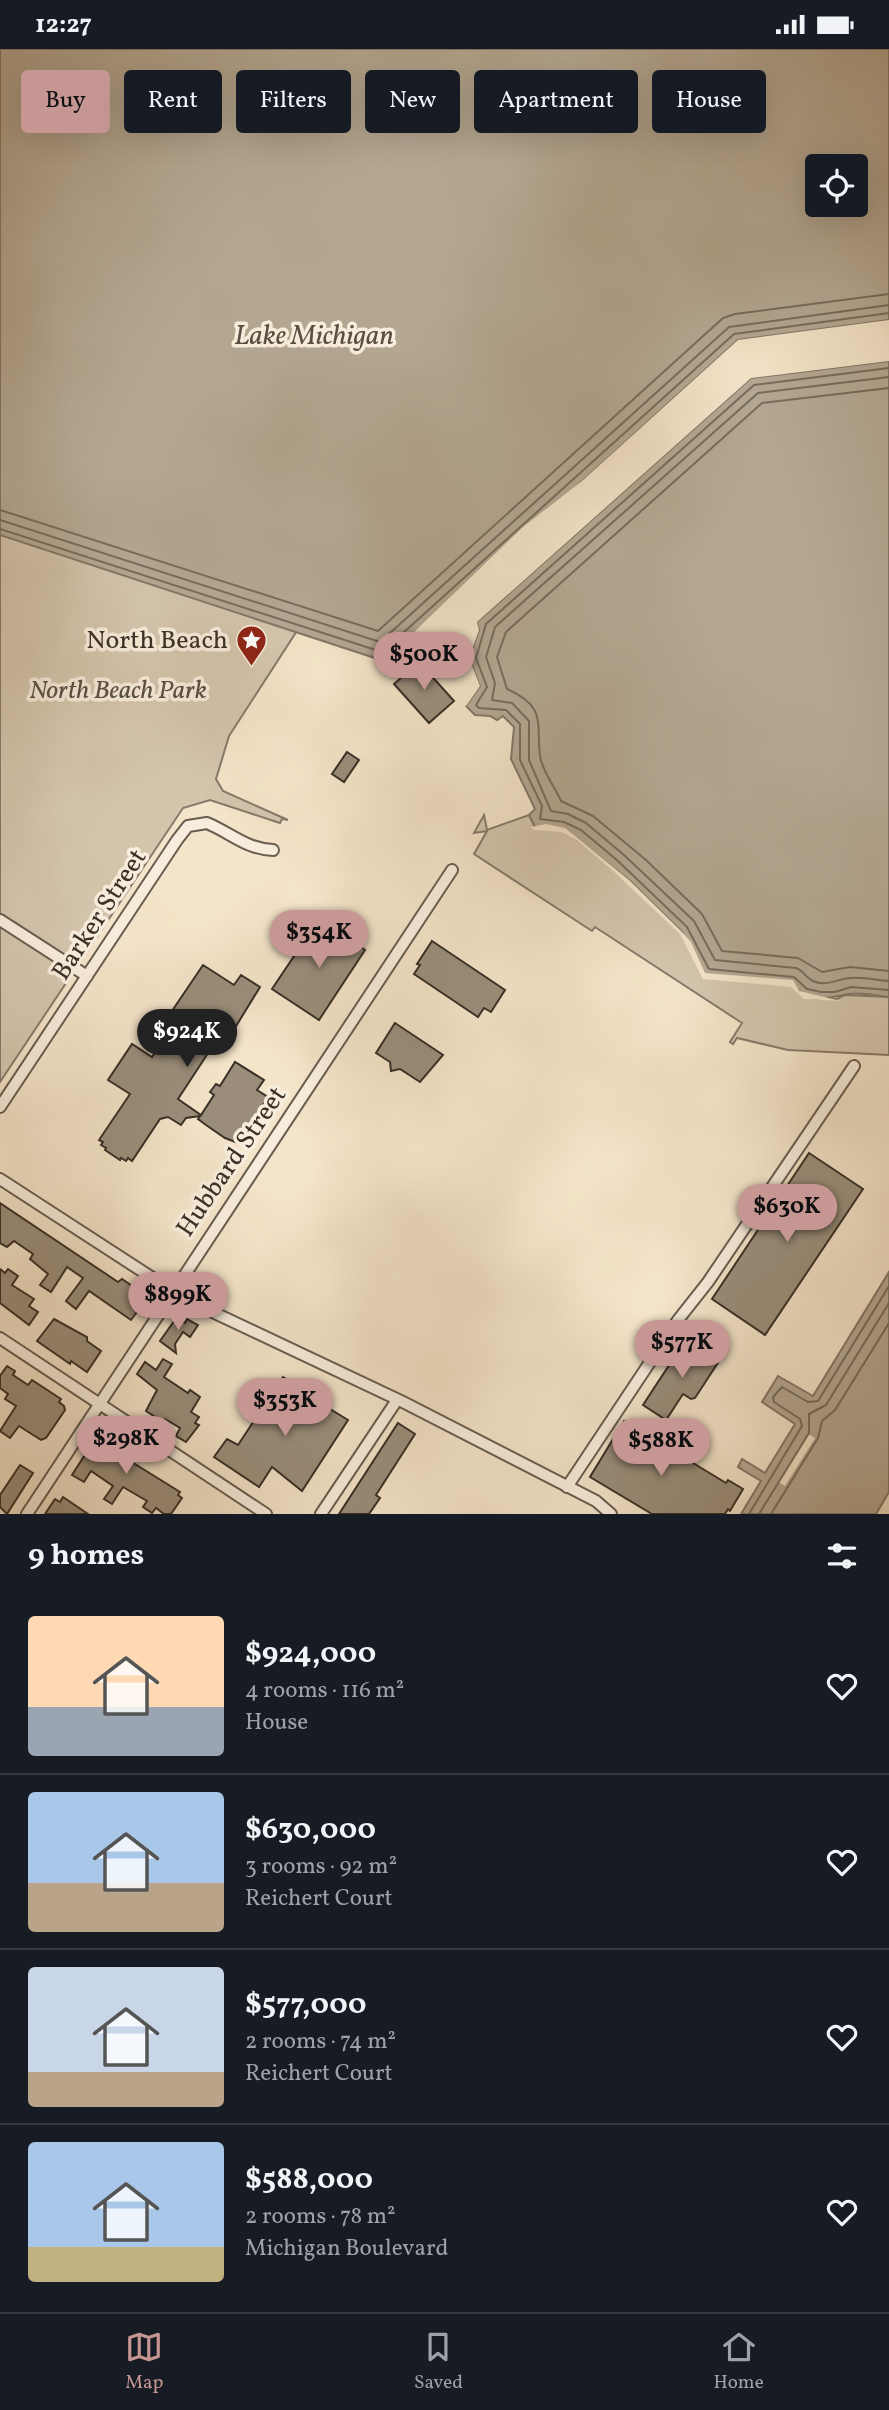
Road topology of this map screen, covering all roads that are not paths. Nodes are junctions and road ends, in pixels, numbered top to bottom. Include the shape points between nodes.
1 (273, 850) dead end
2 (452, 870) dead end
3 (0, 920) edge
4 (87, 976) junction
5 (854, 1066) dead end
6 (0, 1107) edge
7 (0, 1179) edge
8 (173, 1292) junction
9 (0, 1338) edge
10 (397, 1400) junction
11 (100, 1404) junction
12 (567, 1487) junction
13 (27, 1514) edge
14 (267, 1514) edge
15 (321, 1514) edge
16 (611, 1514) edge

1 - 4 street, Barker Street via 243,844 207,823 188,826
2 - 8 street, Hubbard Street
3 - 4 street
4 - 6 street, Barker Street
5 - 12 street
7 - 8 street
8 - 10 street
8 - 11 street, Hubbard Street
9 - 11 street
10 - 12 street
10 - 15 street
11 - 13 street, Hubbard Street
11 - 14 street
12 - 16 street

